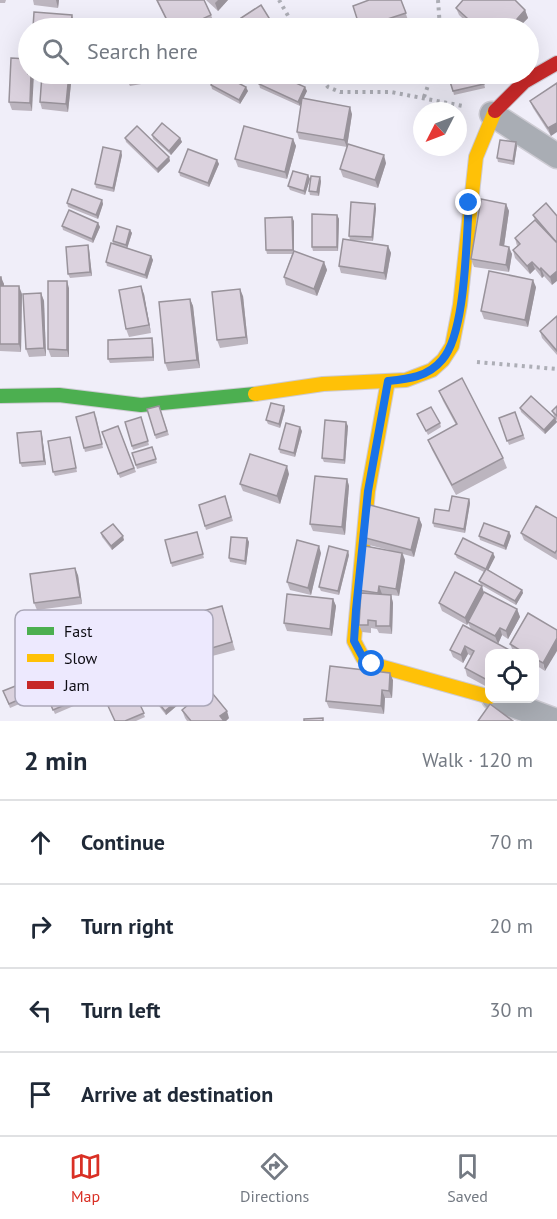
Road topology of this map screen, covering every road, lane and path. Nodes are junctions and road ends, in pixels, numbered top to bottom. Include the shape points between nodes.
1 (279, 0) edge
2 (438, 0) edge
3 (289, 18) edge
4 (439, 18) edge
5 (557, 63) edge
6 (539, 73) edge
7 (325, 84) edge
8 (429, 84) edge
9 (522, 84) edge
10 (424, 97) junction
11 (492, 114) junction
12 (557, 156) edge
13 (443, 360) junction
14 (557, 369) edge
15 (388, 381) junction
16 (0, 396) edge
17 (485, 696) edge
18 (505, 703) edge
19 (555, 721) edge

1 - 3 path
2 - 4 path
5 - 6 street
7 - 10 path via 340,92 391,92
8 - 10 path
9 - 11 street
10 - 11 path
11 - 12 street
11 - 13 street via 476,157 460,306 452,345
13 - 14 path
13 - 15 street via 420,376
15 - 16 street via 323,384 141,405 59,395
15 - 17 street via 368,491 354,641 363,658 372,664
18 - 19 street

